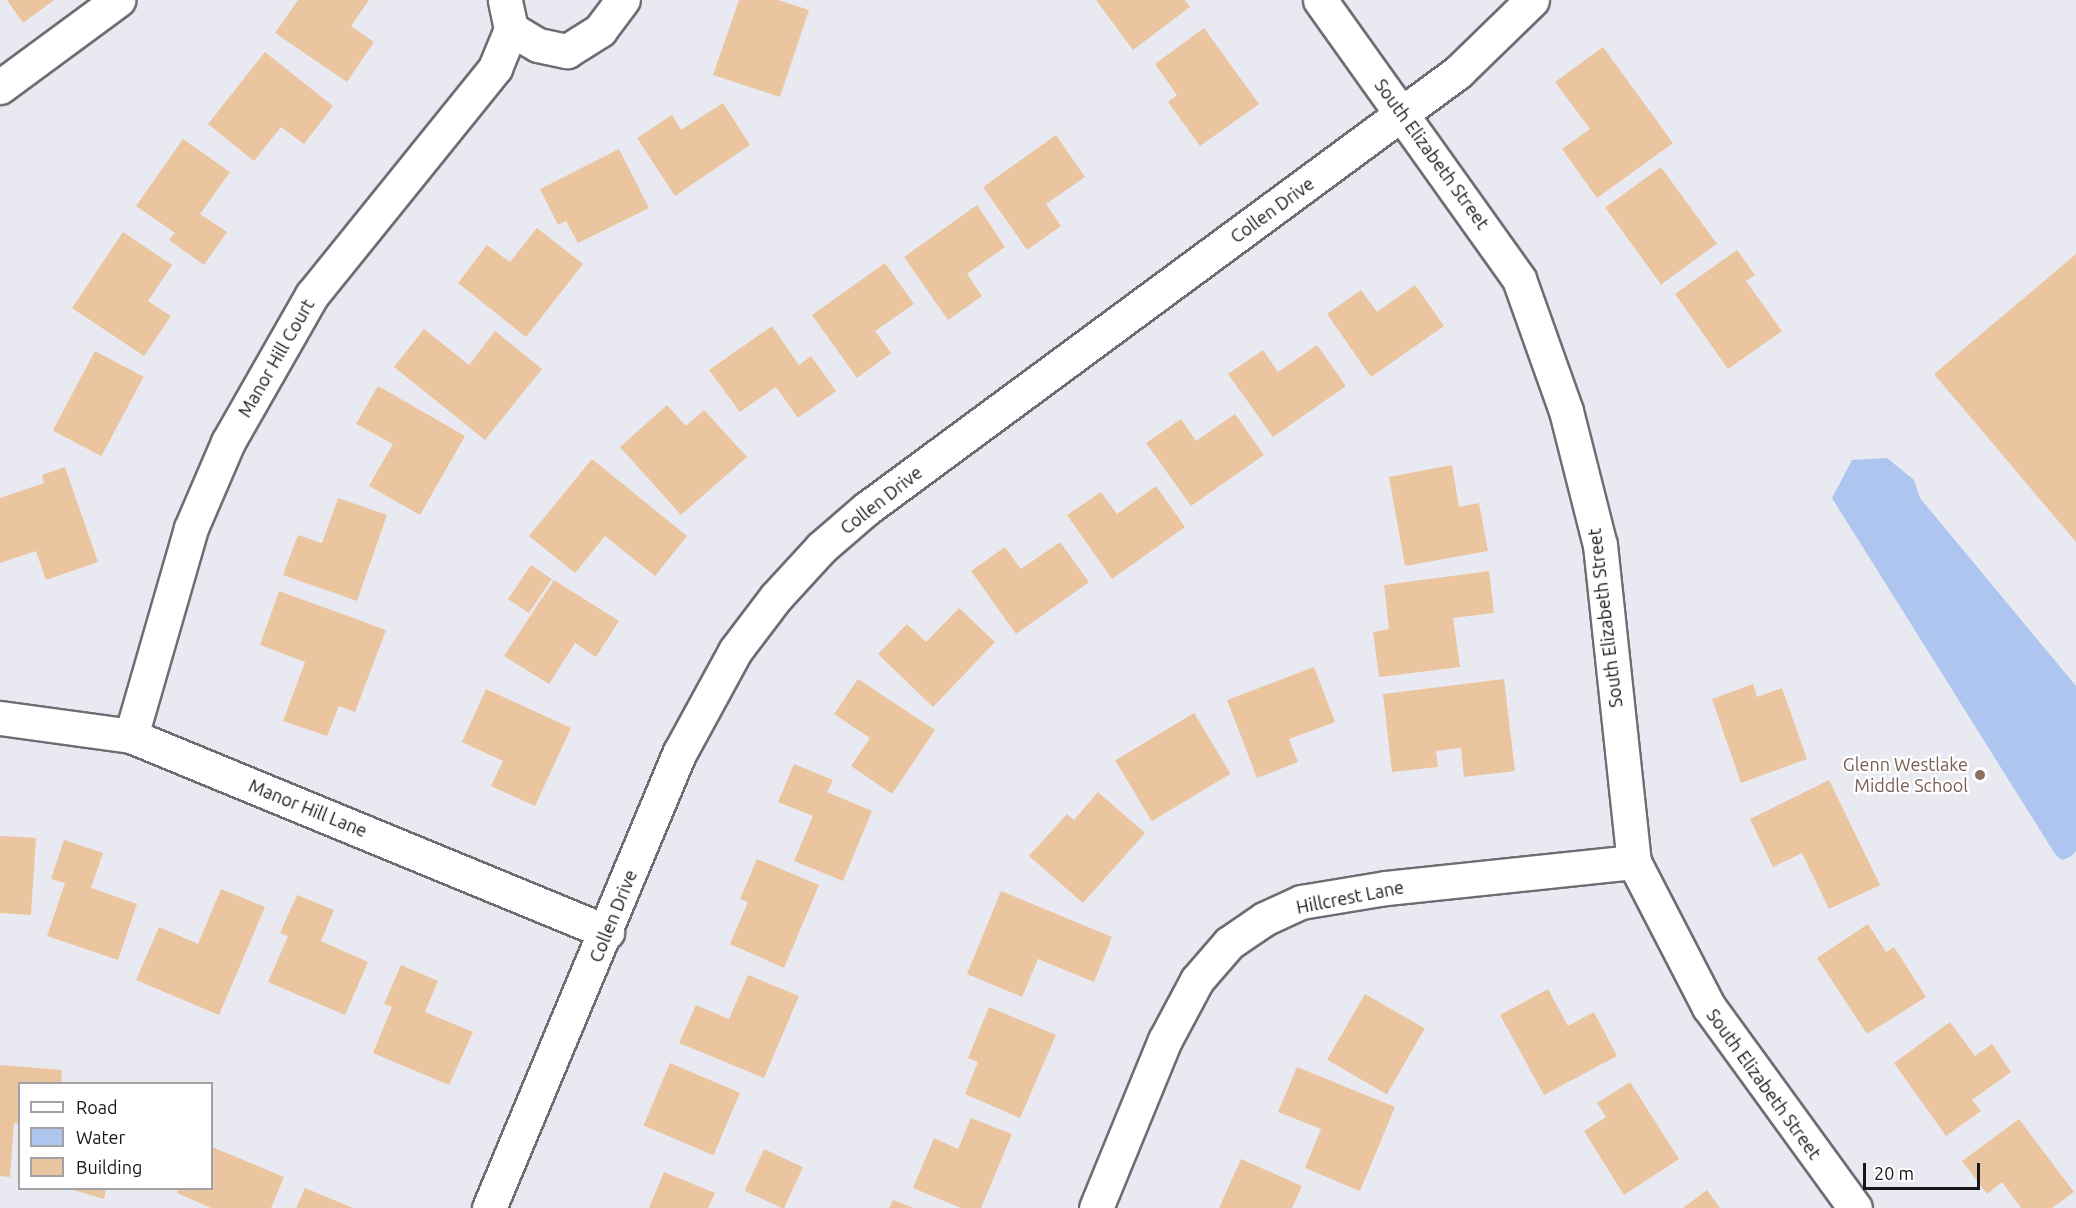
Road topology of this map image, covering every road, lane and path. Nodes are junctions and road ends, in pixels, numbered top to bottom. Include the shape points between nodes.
1 (118, 0) edge
2 (622, 0) edge
3 (1320, 0) edge
4 (1532, 0) edge
5 (508, 14) edge
6 (0, 87) edge
7 (1403, 113) junction
8 (0, 718) edge
9 (131, 736) junction
10 (1634, 862) junction
11 (607, 932) junction
12 (489, 1208) edge
13 (1096, 1208) edge
14 (1856, 1208) edge

1 - 6 street
2 - 5 street, Manor Hill Court via 600,30 567,51 538,45
3 - 7 street, South Elizabeth Street
4 - 7 street, Collen Drive via 1458,72
5 - 9 street, Manor Hill Court via 495,68 312,295 228,442 190,528
7 - 10 street, South Elizabeth Street via 1519,279 1566,411 1600,545
7 - 11 street, Collen Drive via 866,509 822,547 749,633 703,705
8 - 9 street, Manor Hill Lane
9 - 11 street, Manor Hill Lane
10 - 13 street, Hillcrest Lane via 1386,888 1301,902 1264,919 1229,943 1197,980 1165,1040
10 - 14 street, South Elizabeth Street via 1709,1007
11 - 12 street, Collen Drive

